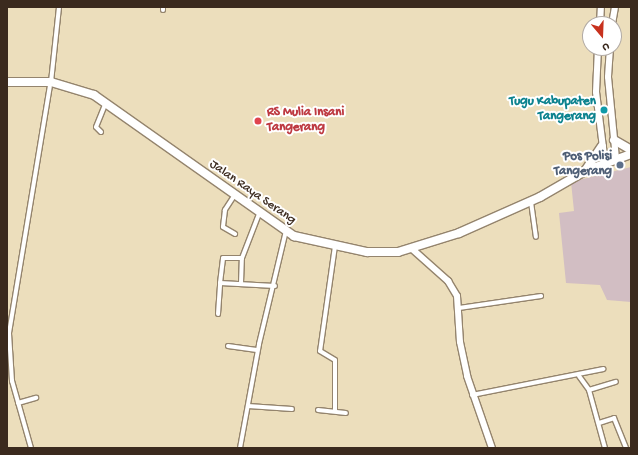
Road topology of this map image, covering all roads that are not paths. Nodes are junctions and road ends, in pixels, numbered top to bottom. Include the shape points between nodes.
1 (59, 7) edge
2 (602, 7) edge
3 (614, 9) edge
4 (597, 56) edge
5 (609, 56) edge
6 (7, 82) edge
7 (51, 84) junction
8 (107, 102) junction
9 (101, 132) dead end
10 (614, 140) junction
11 (602, 146) junction
12 (631, 150) edge
13 (631, 154) edge
14 (616, 159) junction
15 (605, 163) junction
16 (585, 171) junction
17 (234, 196) junction
18 (531, 201) junction
19 (259, 214) junction
20 (286, 231) junction
21 (235, 234) dead end
22 (536, 237) dead end
23 (335, 246) junction
24 (411, 248) junction
25 (242, 258) junction
26 (220, 283) junction
27 (241, 283) junction
28 (275, 286) junction
29 (541, 296) dead end
30 (459, 308) junction
31 (218, 314) dead end
32 (228, 346) dead end
33 (257, 350) junction
34 (603, 369) dead end
35 (579, 376) junction
36 (616, 382) dead end
37 (589, 390) junction
38 (472, 395) junction
39 (36, 398) dead end
40 (18, 403) junction
41 (248, 406) junction
42 (292, 409) dead end
43 (318, 410) dead end
44 (335, 411) junction
45 (346, 413) dead end
46 (599, 423) junction
47 (31, 448) edge
48 (240, 448) edge
49 (492, 448) edge
50 (604, 448) edge
51 (626, 448) edge

1 - 7 street
2 - 3 main road
4 - 11 main road via 595,78
5 - 10 main road via 608,77
6 - 7 highway, Jalan Raya Serang
7 - 8 highway, Jalan Raya Serang via 94,95
7 - 40 street via 9,333 12,381
8 - 9 street via 96,127
8 - 17 highway, Jalan Raya Serang
10 - 12 highway
10 - 14 main road
11 - 15 main road
11 - 16 highway
13 - 14 highway, Jalan Raya Serang
14 - 15 highway, Jalan Raya Serang
15 - 16 highway, Jalan Raya Serang
16 - 18 highway, Jalan Raya Serang
17 - 19 highway, Jalan Raya Serang
17 - 21 street via 225,210 223,227
18 - 22 street
18 - 24 highway, Jalan Raya Serang via 492,219
19 - 20 highway, Jalan Raya Serang
19 - 25 street
20 - 23 highway, Jalan Raya Serang
20 - 28 street
23 - 24 highway, Jalan Raya Serang via 387,253
23 - 44 street via 320,351 335,360
24 - 30 main road via 448,281 458,296
25 - 26 street via 222,258
25 - 27 street
26 - 27 street
26 - 31 street
27 - 28 street
28 - 33 street
29 - 30 street
30 - 38 main road via 460,342
32 - 33 street
33 - 41 street
34 - 35 street
35 - 37 street
35 - 38 street
36 - 37 street
37 - 46 street
38 - 49 main road
39 - 40 street
40 - 47 street
41 - 42 street
41 - 48 street
43 - 44 street
44 - 45 street
46 - 50 street
46 - 51 street via 614,418

